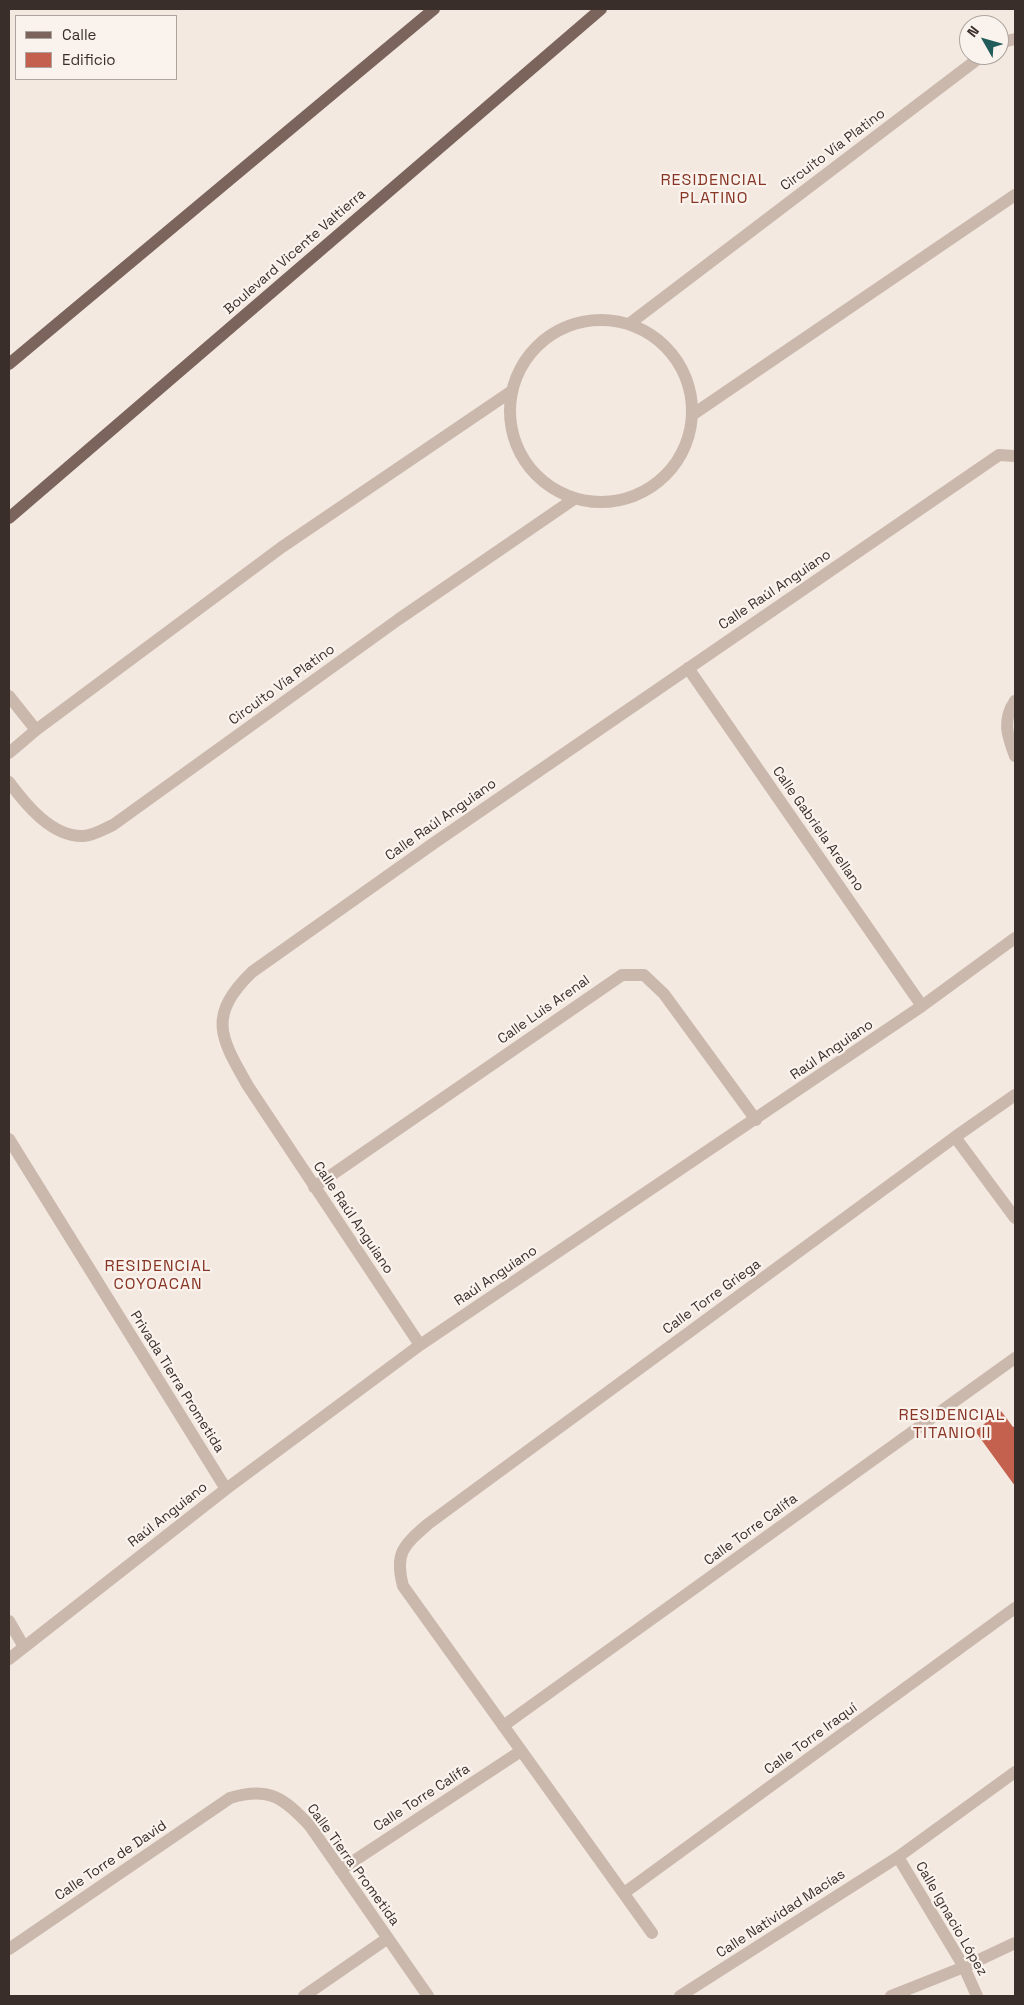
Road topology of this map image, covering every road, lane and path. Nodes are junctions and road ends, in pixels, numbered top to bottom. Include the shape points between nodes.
1 (434, 9) edge
2 (601, 9) edge
3 (970, 65) edge
4 (1015, 196) edge
5 (629, 324) junction
6 (9, 364) edge
7 (512, 391) junction
8 (692, 415) junction
9 (1015, 456) edge
10 (574, 499) junction
11 (9, 518) edge
12 (688, 668) junction
13 (9, 696) edge
14 (1015, 701) edge
15 (36, 730) junction
16 (9, 753) edge
17 (1015, 756) edge
18 (9, 782) edge
19 (1015, 938) edge
20 (922, 1006) junction
21 (1015, 1095) edge
22 (756, 1120) junction
23 (955, 1137) junction
24 (9, 1138) edge
25 (314, 1187) junction
26 (1015, 1218) edge
27 (420, 1345) junction
28 (1015, 1358) edge
29 (226, 1489) junction
30 (1015, 1608) edge
31 (9, 1621) edge
32 (24, 1647) junction
33 (9, 1659) edge
34 (503, 1726) junction
35 (521, 1751) junction
36 (1015, 1772) edge
37 (230, 1798) joint
38 (898, 1856) junction
39 (340, 1870) junction
40 (624, 1893) junction
41 (652, 1933) dead end
42 (388, 1938) junction
43 (1015, 1943) edge
44 (9, 1949) edge
45 (964, 1967) junction
46 (304, 1996) edge
47 (428, 1996) edge
48 (680, 1996) edge
49 (891, 1996) edge
50 (977, 1996) edge

1 - 6 main road
2 - 11 main road, Boulevard Vicente Valtierra
3 - 5 street, Circuito Vía Platino
4 - 8 street
5 - 7 street via 604,319 579,322 556,331 536,347 521,367
5 - 8 street via 651,334 669,349 683,368 690,391
7 - 10 street via 510,418 516,445 530,468 549,487
7 - 15 street via 282,547
8 - 10 street via 687,442 674,467 654,486 629,498 602,503
9 - 12 street, Calle Raúl Anguiano via 999,455
10 - 18 street, Circuito Vía Platino via 399,619 113,825 84,836 60,831 46,822
12 - 20 street, Calle Gabriela Arellano
12 - 25 street, Calle Raúl Anguiano via 434,843 252,972 237,986 224,1009 222,1023 228,1052
13 - 15 street
14 - 17 street via 1006,723
15 - 16 street
19 - 20 street, Raúl Anguiano
20 - 22 street, Raúl Anguiano
21 - 23 street, Calle Torre Griega
22 - 25 street, Calle Luis Arenal via 664,994 644,975 622,975
22 - 27 street, Raúl Anguiano
23 - 26 street
23 - 34 street, Calle Torre Griega via 406,1543 398,1571 403,1586
24 - 29 street, Privada Tierra Prometida
25 - 27 street, Calle Raúl Anguiano
27 - 29 street, Raúl Anguiano
28 - 34 street, Calle Torre Calífa
29 - 32 street, Raúl Anguiano
30 - 40 street, Calle Torre Iraquí
31 - 32 street
32 - 33 street, Raúl Anguiano
34 - 35 street
35 - 39 street, Calle Torre Calífa
35 - 40 street
36 - 38 street, Calle Natividad Macías
37 - 39 street, Calle Tierra Prometida via 248,1792 278,1797 310,1826
37 - 44 street, Calle Torre de David
38 - 45 street, Calle Ignacio López
38 - 48 street, Calle Natividad Macías
39 - 42 street, Calle Tierra Prometida
40 - 41 street
42 - 46 street
42 - 47 street, Calle Tierra Prometida
43 - 45 street
45 - 49 street
45 - 50 street, Calle Ignacio López

